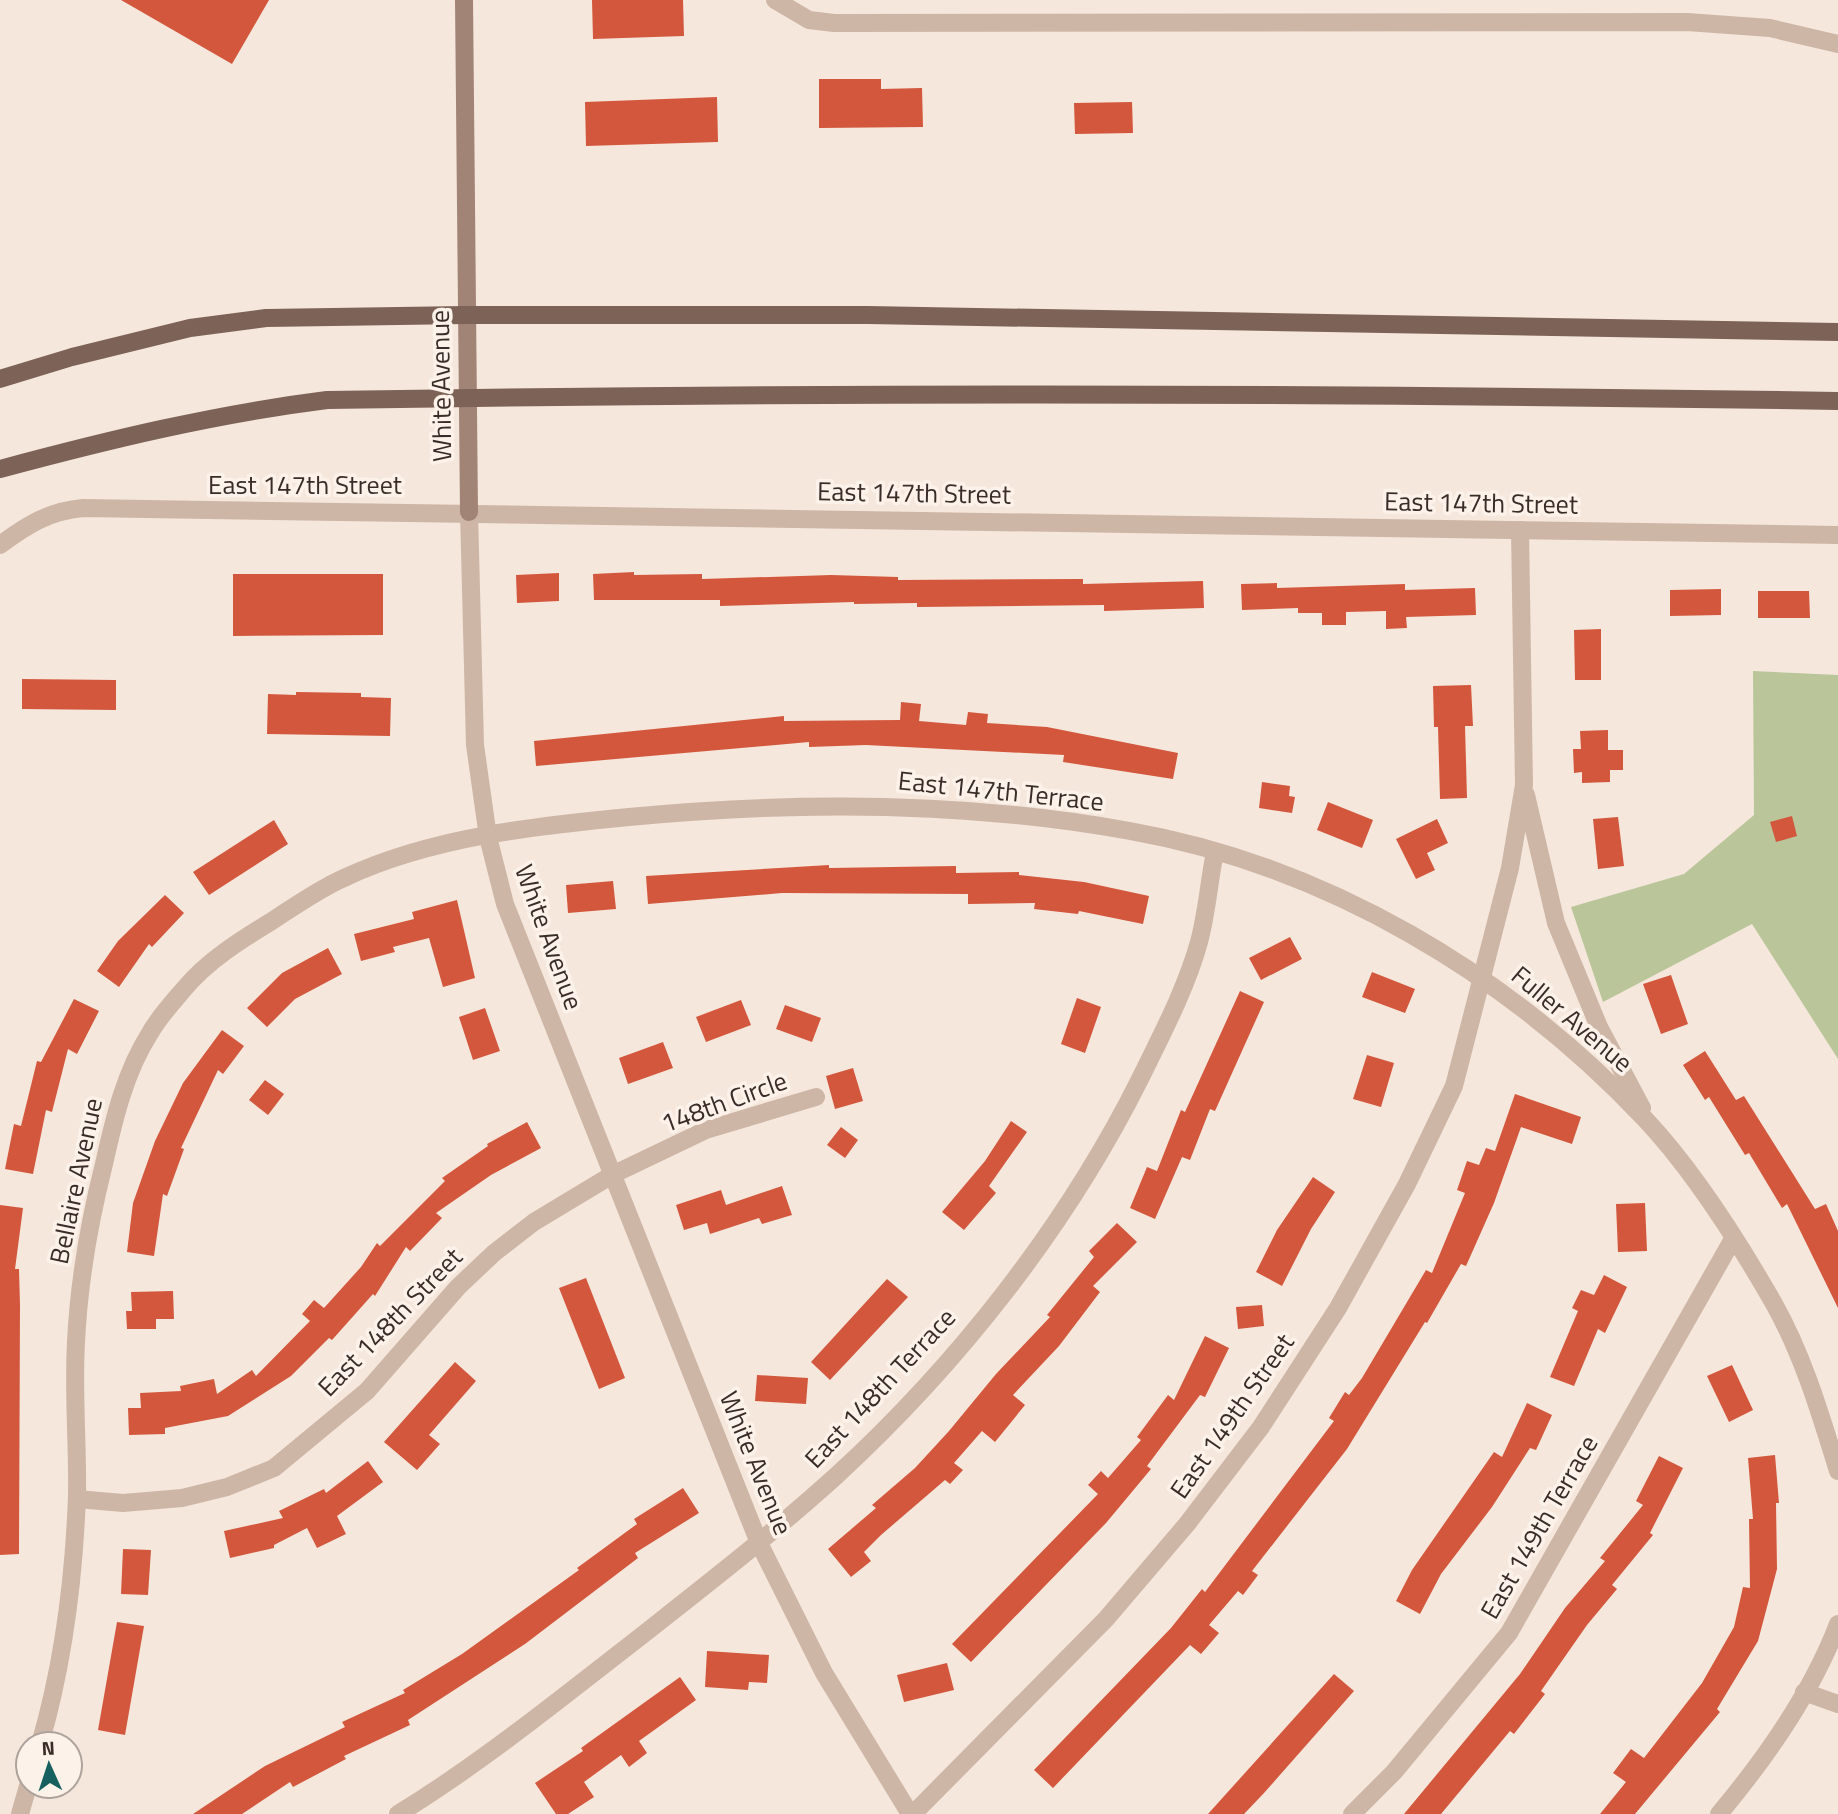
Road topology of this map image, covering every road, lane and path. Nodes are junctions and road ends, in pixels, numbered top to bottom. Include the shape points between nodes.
1 (464, 0) edge
2 (775, 0) edge
3 (1838, 44) edge
4 (465, 314) junction
5 (1838, 332) edge
6 (0, 379) edge
7 (467, 398) junction
8 (1838, 401) edge
9 (0, 470) edge
10 (470, 512) junction
11 (1520, 530) junction
12 (1838, 535) edge
13 (0, 545) edge
14 (1524, 785) junction
15 (488, 837) junction
16 (1214, 852) junction
17 (1480, 976) junction
18 (816, 1097) dead end
19 (1650, 1124) junction
20 (612, 1175) junction
21 (1733, 1239) junction
22 (1838, 1471) edge
23 (77, 1499) junction
24 (759, 1543) junction
25 (1838, 1624) edge
26 (1804, 1692) junction
27 (1838, 1704) edge
28 (43, 1730) edge
29 (398, 1814) edge
30 (912, 1814) edge
31 (1352, 1814) edge
32 (1719, 1814) edge

1 - 4 street, White Avenue
2 - 3 street via 810,20 834,23 1686,22 1770,27
4 - 5 main road via 855,315
4 - 6 main road via 266,318 190,328
4 - 7 street, White Avenue
7 - 8 main road via 1473,396
7 - 9 main road via 327,400 240,411 109,439
7 - 10 street, White Avenue
10 - 11 street, East 147th Street
10 - 13 street, East 147th Street via 83,508 56,511
10 - 15 street, White Avenue via 475,745
11 - 12 street, East 147th Street
11 - 14 street, Fuller Avenue
14 - 17 street, Fuller Avenue via 1510,868
14 - 19 street, Fuller Avenue via 1556,923 1599,1027
15 - 16 street, East 147th Terrace via 696,811 888,805 1135,831
15 - 20 street, White Avenue via 505,904
15 - 23 street, Bellaire Avenue via 394,859 341,878 246,936 191,980 148,1035 119,1099 85,1242 76,1344
16 - 17 street, East 147th Terrace via 1331,893
16 - 24 street, East 148th Terrace via 1199,943 1163,1033 1119,1120 1069,1203 994,1304 919,1391 838,1473
17 - 19 street, Fuller Avenue via 1585,1060
17 - 30 street, East 149th Street via 1454,1086 1407,1185 1338,1308 1261,1427 1106,1619
18 - 20 street, 148th Circle via 706,1130
19 - 21 street, Fuller Avenue
20 - 23 street, East 148th Street via 534,1222 494,1253 367,1391 274,1468 182,1498 124,1503
20 - 24 street, White Avenue
21 - 22 street, Fuller Avenue via 1781,1319 1814,1392
21 - 31 street, East 149th Terrace via 1509,1633 1394,1772
23 - 28 street, Bellaire Avenue via 67,1615
24 - 29 street, East 148th Terrace via 539,1716
24 - 30 street, White Avenue via 824,1673
25 - 26 street
26 - 27 street
26 - 32 street

